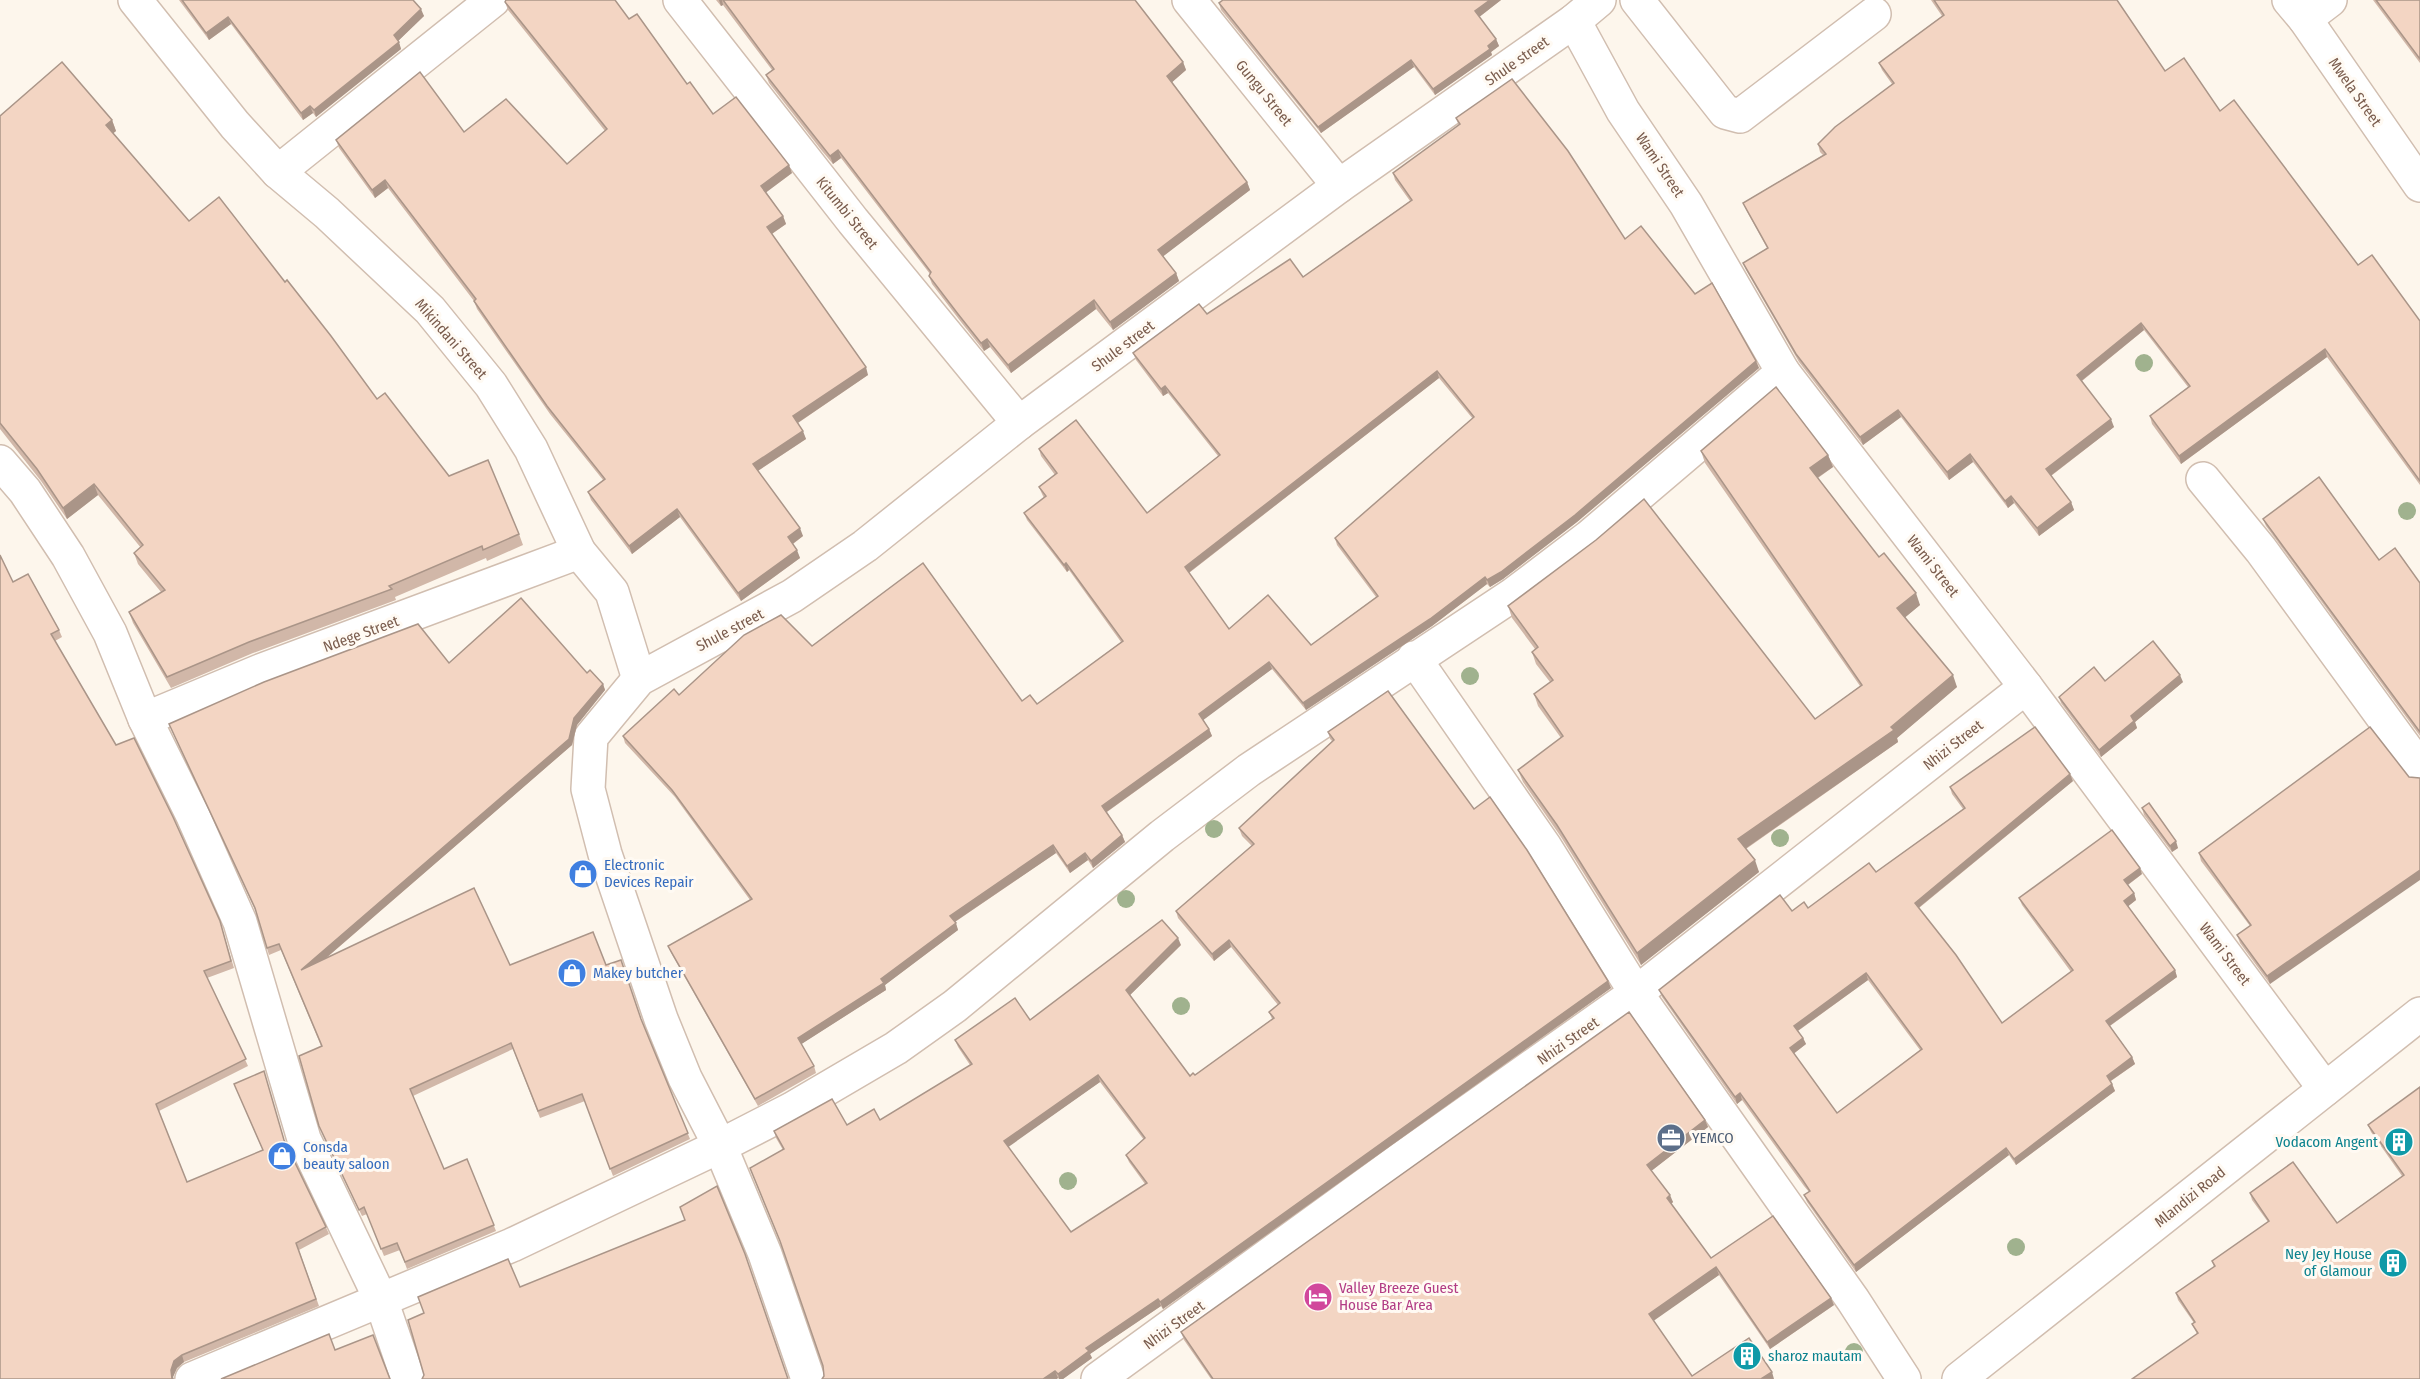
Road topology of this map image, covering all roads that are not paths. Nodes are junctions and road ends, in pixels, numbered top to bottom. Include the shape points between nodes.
1 (135, 0) edge
2 (494, 0) edge
3 (680, 0) edge
4 (1189, 0) edge
5 (1599, 0) edge
6 (1637, 0) edge
7 (2308, 6) edge
8 (1874, 14) dead end
9 (1574, 21) junction
10 (278, 172) junction
11 (2420, 185) edge
12 (1339, 186) junction
13 (1783, 372) junction
14 (1018, 423) junction
15 (0, 462) edge
16 (2203, 479) dead end
17 (579, 552) junction
18 (1413, 658) junction
19 (639, 679) junction
20 (2026, 687) junction
21 (145, 719) junction
22 (2420, 768) edge
23 (1636, 993) junction
24 (2420, 1014) edge
25 (2325, 1089) junction
26 (720, 1146) junction
27 (381, 1300) junction
28 (1976, 1374) edge
29 (192, 1379) edge
30 (408, 1379) edge
31 (808, 1379) edge
32 (1098, 1379) edge
33 (1904, 1379) edge

1 - 10 street, Mikindani Street via 228,117
2 - 10 street
3 - 14 street, Kitumbi Street
4 - 12 street, Gungu Street
5 - 9 street, Shule street
6 - 8 street via 1725,112 1740,116
7 - 11 street, Mwela Street
9 - 12 street, Shule street
9 - 13 street, Wami Street via 1623,111 1686,204
10 - 17 street, Mikindani Street via 430,310 491,386 531,449
12 - 14 street, Shule street
13 - 18 street via 1589,537 1514,594
13 - 20 street, Wami Street
14 - 19 street, Shule street via 865,546 792,596
15 - 21 street via 26,491 68,556 110,633
16 - 22 street via 2261,550
17 - 19 street, Mikindani Street via 612,592
17 - 21 street, Ndege Street via 260,671
18 - 23 street via 1545,847
18 - 26 street via 1249,770 955,1006 896,1048
19 - 26 street via 591,737 588,789 605,854 661,1019 685,1078
20 - 23 street, Nhizi Street
20 - 25 street, Wami Street
21 - 27 street via 240,922 304,1139
23 - 32 street, Nhizi Street
23 - 33 street via 1853,1300
24 - 25 street, Mlandizi Road
25 - 28 street, Mlandizi Road
26 - 27 street via 512,1245
26 - 31 street via 765,1254
27 - 29 street
27 - 30 street

